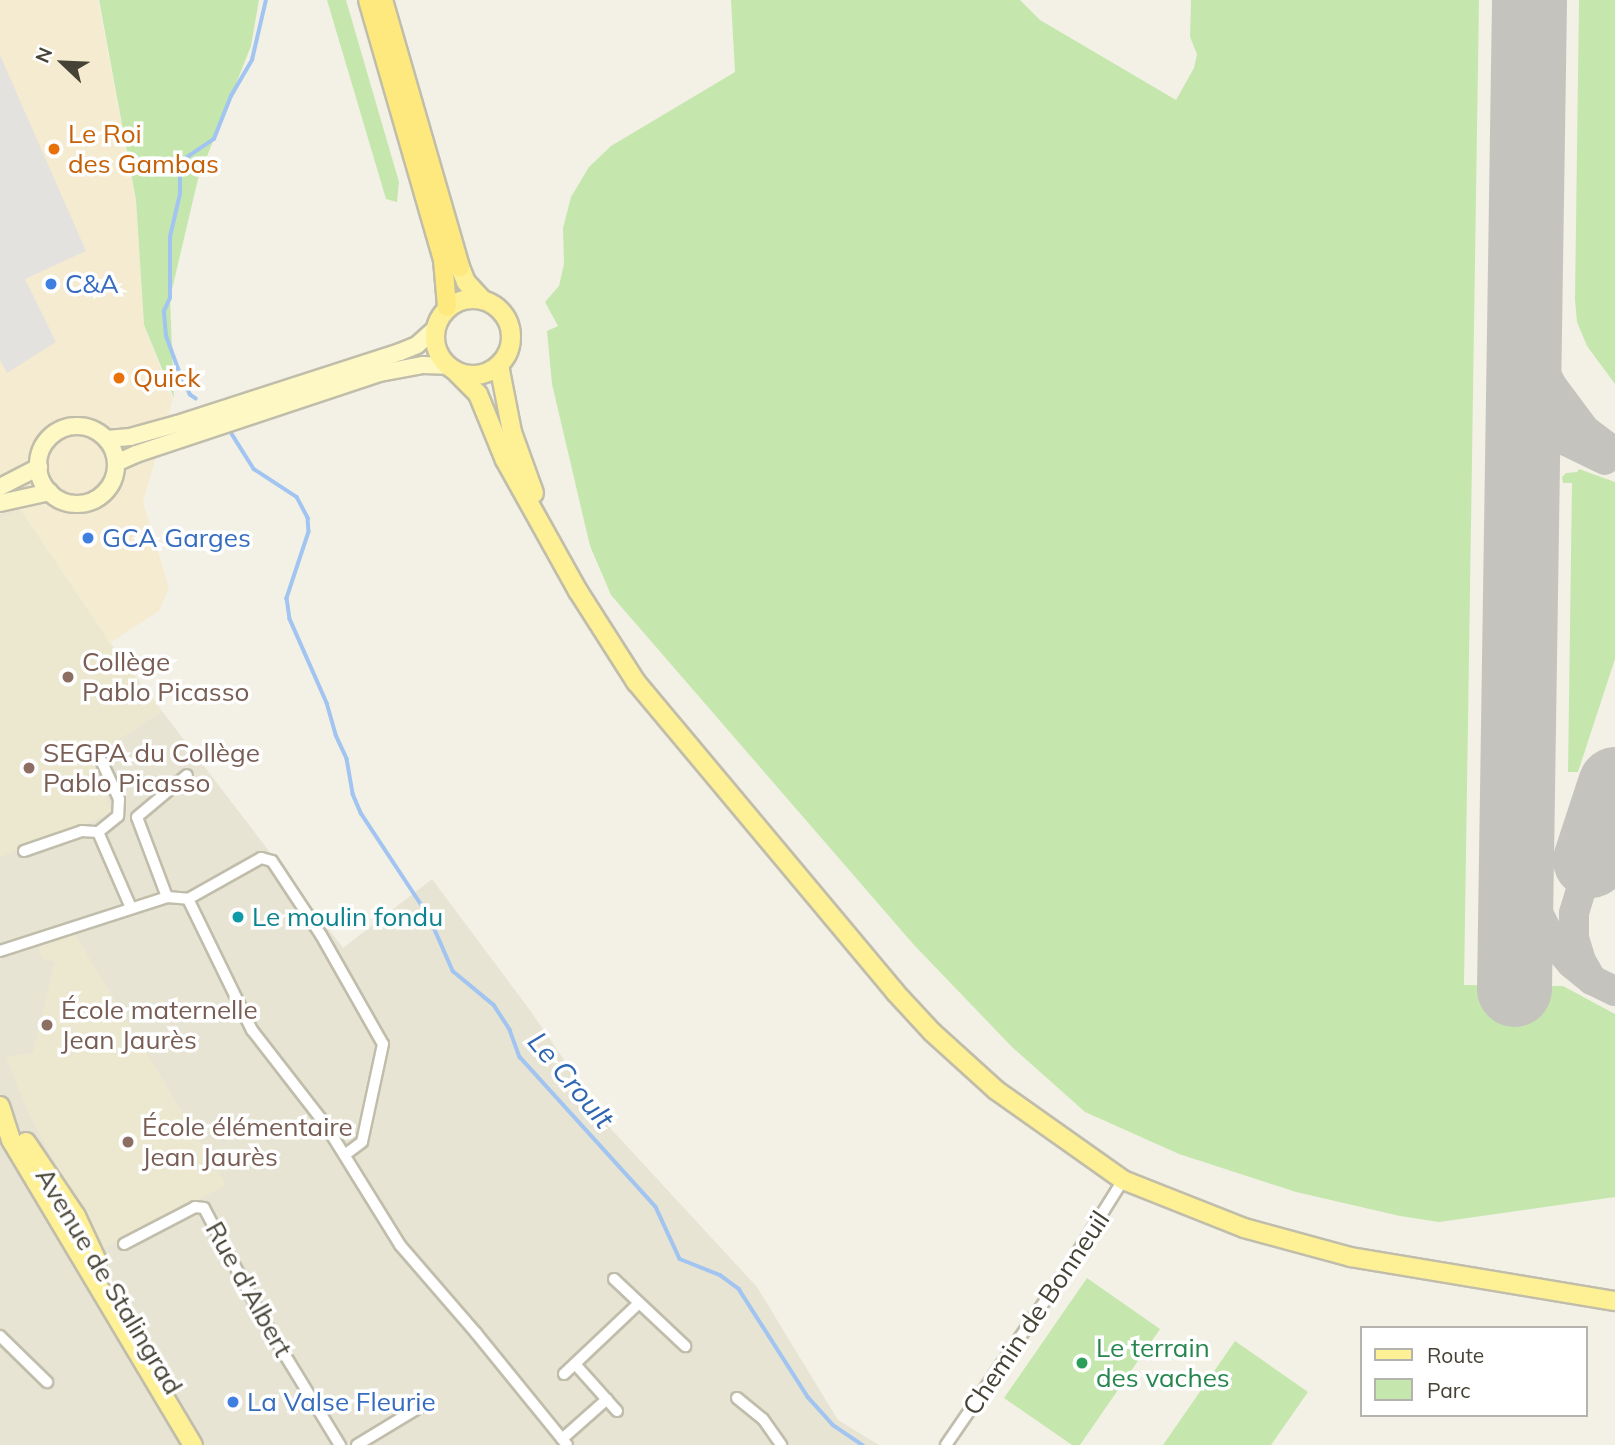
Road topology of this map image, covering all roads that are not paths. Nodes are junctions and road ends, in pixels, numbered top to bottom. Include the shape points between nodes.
1 (368, 0) edge
2 (383, 0) edge
3 (460, 267) joint
4 (483, 300) junction
5 (447, 307) junction
6 (435, 329) junction
7 (499, 365) junction
8 (452, 369) junction
9 (107, 439) junction
10 (116, 463) junction
11 (38, 467) junction
12 (0, 487) edge
13 (50, 492) junction
14 (0, 503) edge
15 (551, 539) junction
16 (100, 758) dead end
17 (187, 775) dead end
18 (98, 832) junction
19 (24, 851) dead end
20 (167, 897) junction
21 (188, 900) junction
22 (131, 908) junction
23 (0, 951) edge
24 (3, 1113) edge
25 (1081, 1151) junction
26 (346, 1154) junction
27 (1123, 1180) junction
28 (1175, 1201) junction
29 (124, 1244) dead end
30 (614, 1279) dead end
31 (1615, 1301) edge
32 (638, 1304) junction
33 (0, 1336) edge
34 (685, 1346) dead end
35 (575, 1364) junction
36 (564, 1374) dead end
37 (47, 1382) dead end
38 (737, 1398) dead end
39 (607, 1399) junction
40 (423, 1405) dead end
41 (617, 1411) dead end
42 (564, 1442) edge
43 (193, 1445) edge
44 (206, 1445) edge
45 (340, 1445) edge
46 (357, 1445) edge
47 (781, 1445) edge
48 (946, 1445) edge

1 - 5 highway via 443,260
2 - 3 highway
3 - 4 main road via 466,282
4 - 5 main road via 471,298
4 - 7 main road via 502,312 511,333
5 - 6 main road
6 - 8 main road via 436,349
6 - 9 main road via 400,352 177,424
7 - 8 main road via 478,375
7 - 15 main road via 512,432
8 - 10 main road via 423,365 380,373
8 - 15 main road via 478,394 505,460
9 - 10 main road
9 - 11 main road via 82,426 62,429 47,441
10 - 13 main road via 113,481 98,498 73,504
11 - 12 main road
11 - 13 main road
13 - 14 main road
15 - 25 main road via 636,682 895,992 970,1068
16 - 18 street via 119,800 118,816
17 - 20 street via 137,817
18 - 19 street via 82,831
18 - 22 street
20 - 21 street
20 - 22 street
21 - 26 street via 251,1030
21 - 26 street via 261,858 272,861 315,925 383,1044 362,1142
22 - 23 street
24 - 43 main road, Avenue de Stalingrad via 11,1140
24 - 44 main road, Avenue de Stalingrad via 76,1216 83,1236
25 - 27 main road
25 - 28 main road
26 - 42 street via 400,1245
27 - 28 main road
27 - 48 street, Chemin de Bonneuil
28 - 31 main road via 1281,1240 1351,1257
29 - 45 street, Rue d'Albert via 195,1207 204,1208 263,1319
30 - 32 street
32 - 34 street
32 - 35 street
33 - 37 street
35 - 36 street
35 - 39 street
38 - 47 street via 763,1419
39 - 41 street
39 - 42 street
40 - 46 street

